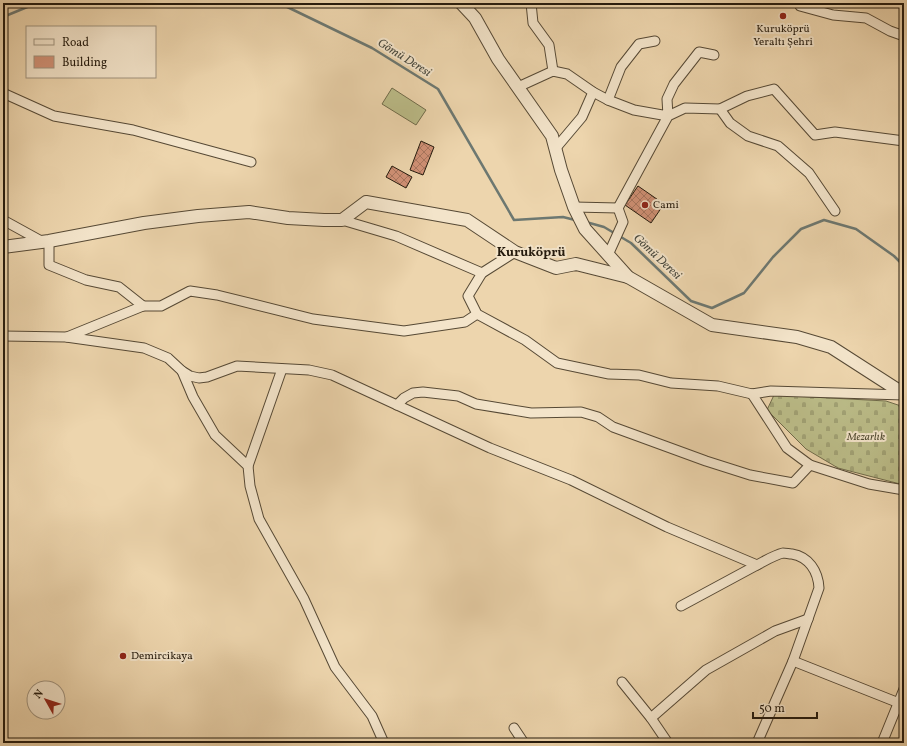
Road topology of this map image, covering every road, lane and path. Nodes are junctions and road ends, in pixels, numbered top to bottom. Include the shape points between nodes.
1 (461, 3) edge
2 (531, 3) edge
3 (800, 6) dead end
4 (904, 36) edge
5 (655, 41) dead end
6 (714, 55) dead end
7 (553, 71) junction
8 (518, 87) junction
9 (593, 92) junction
10 (3, 93) edge
11 (608, 100) junction
12 (720, 109) junction
13 (668, 116) junction
14 (904, 141) edge
15 (555, 149) junction
16 (251, 162) dead end
17 (574, 207) junction
18 (618, 208) junction
19 (835, 211) dead end
20 (3, 220) edge
21 (342, 220) junction
22 (46, 242) junction
23 (3, 247) edge
24 (515, 252) junction
25 (608, 254) junction
26 (482, 273) junction
27 (628, 277) junction
28 (143, 306) junction
29 (477, 314) junction
30 (3, 336) edge
31 (66, 337) junction
32 (282, 369) junction
33 (182, 371) junction
34 (752, 394) junction
35 (904, 395) edge
36 (397, 405) junction
37 (810, 465) junction
38 (248, 466) junction
39 (904, 490) edge
40 (757, 565) junction
41 (681, 606) dead end
42 (808, 619) junction
43 (793, 661) junction
44 (622, 682) dead end
45 (904, 689) edge
46 (901, 704) edge
47 (651, 718) junction
48 (514, 728) dead end
49 (384, 743) edge
50 (524, 743) edge
51 (668, 743) edge
52 (757, 743) edge
53 (882, 743) edge

1 - 8 street via 474,18
2 - 7 street via 533,23 549,45
3 - 4 street via 832,15 866,18
5 - 11 street via 639,44 621,67
6 - 13 street via 699,52 674,84 667,99
7 - 8 street
7 - 9 street via 566,74
8 - 15 street via 552,136
9 - 11 street
9 - 15 street via 582,117
10 - 16 street via 54,116 133,130
11 - 13 street via 634,110
12 - 13 street via 685,108
12 - 14 street via 747,96 774,89 815,135 835,132
12 - 19 street via 730,123 748,136 778,146 809,173
13 - 18 street
15 - 17 street
17 - 18 street
17 - 25 street via 585,229
18 - 25 street via 623,222
20 - 22 street
21 - 22 street via 288,218 249,212 198,216
21 - 24 street via 366,202 435,214 467,220
21 - 26 street via 396,236
22 - 23 street
22 - 28 street via 49,265 86,280 119,287
24 - 26 street
24 - 27 street via 556,268 576,264
25 - 27 street
26 - 29 street via 468,296
27 - 35 street via 712,325 797,337 831,347
28 - 29 street via 161,306 190,291 217,294 313,319 404,331 465,322
28 - 31 street
29 - 34 street via 525,340 557,363 609,374 638,374 671,383 718,386
30 - 31 street
31 - 33 street via 144,348 168,358
32 - 33 street via 237,366 198,378
32 - 36 street via 309,370 332,375
32 - 38 street
33 - 38 street via 193,397 215,435
34 - 35 street via 771,391
34 - 37 street via 787,448
36 - 37 street via 409,396 423,392 458,396 476,404 531,413 581,412 706,461 750,475 793,483
36 - 40 street via 490,448 572,480 667,527
37 - 39 street via 869,484
38 - 49 street via 250,486 259,518 304,599 335,667 372,716
40 - 41 street
40 - 42 street via 784,553 808,561 816,573 819,588
42 - 43 street
42 - 47 street via 775,631 706,670
43 - 46 street
43 - 52 street
44 - 47 street
45 - 46 street
46 - 53 street
47 - 51 street
48 - 50 street

